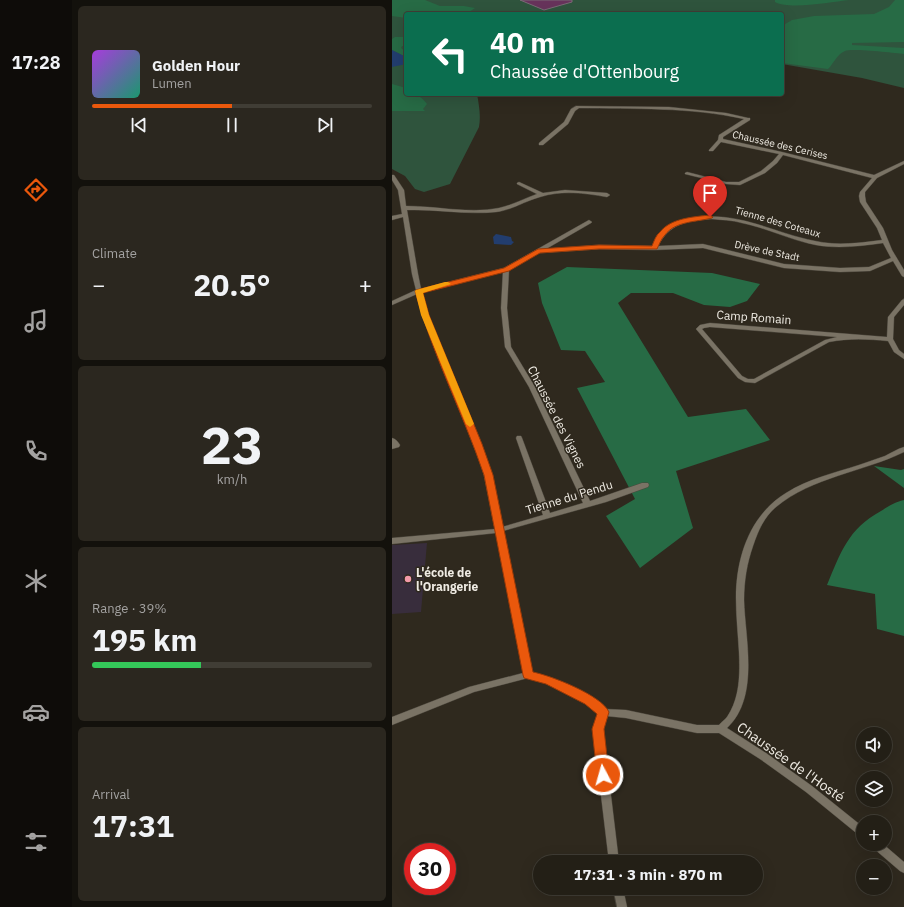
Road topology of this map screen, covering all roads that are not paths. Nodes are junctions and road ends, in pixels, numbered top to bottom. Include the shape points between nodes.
1 (720, 140) junction
2 (540, 144) dead end
3 (711, 150) dead end
4 (782, 153) junction
5 (904, 162) edge
6 (687, 172) dead end
7 (392, 176) edge
8 (875, 177) junction
9 (519, 183) dead end
10 (541, 194) junction
11 (607, 195) dead end
12 (404, 208) junction
13 (406, 215) junction
14 (392, 218) edge
15 (590, 222) dead end
16 (886, 242) junction
17 (654, 248) junction
18 (538, 251) junction
19 (894, 259) junction
20 (506, 270) junction
21 (904, 275) edge
22 (419, 291) junction
23 (904, 300) edge
24 (392, 303) edge
25 (855, 337) junction
26 (890, 339) junction
27 (904, 357) edge
28 (519, 438) dead end
29 (392, 440) edge
30 (392, 447) edge
31 (904, 449) edge
32 (645, 484) dead end
33 (587, 503) junction
34 (547, 516) junction
35 (499, 530) junction
36 (392, 541) edge
37 (528, 675) junction
38 (604, 712) junction
39 (392, 721) edge
40 (721, 729) junction
41 (856, 827) edge
42 (884, 851) edge
43 (613, 855) edge
44 (904, 868) edge
45 (619, 895) edge
46 (622, 907) edge

1 - 2 street, Chaussée des Cerises via 721,136 748,119 669,108 582,107 573,110 566,123
1 - 3 street
1 - 4 street, Chaussée des Cerises
4 - 6 street via 776,162 763,172 740,184 726,183
4 - 8 street, Chaussée des Cerises
5 - 8 street
7 - 12 street via 401,190
8 - 16 street via 863,192 862,199
9 - 10 street
10 - 11 street via 569,191
10 - 12 street via 511,207 493,210
12 - 13 street
13 - 14 street
13 - 22 street
15 - 18 street
16 - 17 street, Tienne des Coteaux via 846,245 820,243 738,219 715,217 688,220 672,226 662,233
16 - 19 street
17 - 18 street, Drève de Stadt via 599,247
17 - 19 street, Drève de Stadt via 703,246 778,264 834,270 870,269
18 - 20 street
19 - 21 street
20 - 22 street
20 - 33 street, Chaussée des Vignes via 504,308 508,347 532,387
22 - 24 street
22 - 35 street via 425,315 484,462 491,484
23 - 26 street via 891,317
25 - 25 street, Camp Romain via 710,325 699,329 744,381 753,382 827,341
25 - 26 street, Camp Romain
26 - 27 street via 896,351
28 - 34 street
29 - 30 street via 397,445
31 - 40 street via 799,489 775,505 758,524 746,554 740,599 744,672 742,684 734,712
32 - 33 street, Tienne du Pendu via 603,500
33 - 34 street, Tienne du Pendu
34 - 35 street, Tienne du Pendu
35 - 36 street, Tienne du Pendu via 482,534
35 - 37 street
37 - 38 street via 549,680
37 - 39 street via 472,689
38 - 40 street via 698,729
38 - 43 street via 598,729
40 - 41 street, Chaussée de l'Hosté via 809,789
42 - 44 street
45 - 46 street

